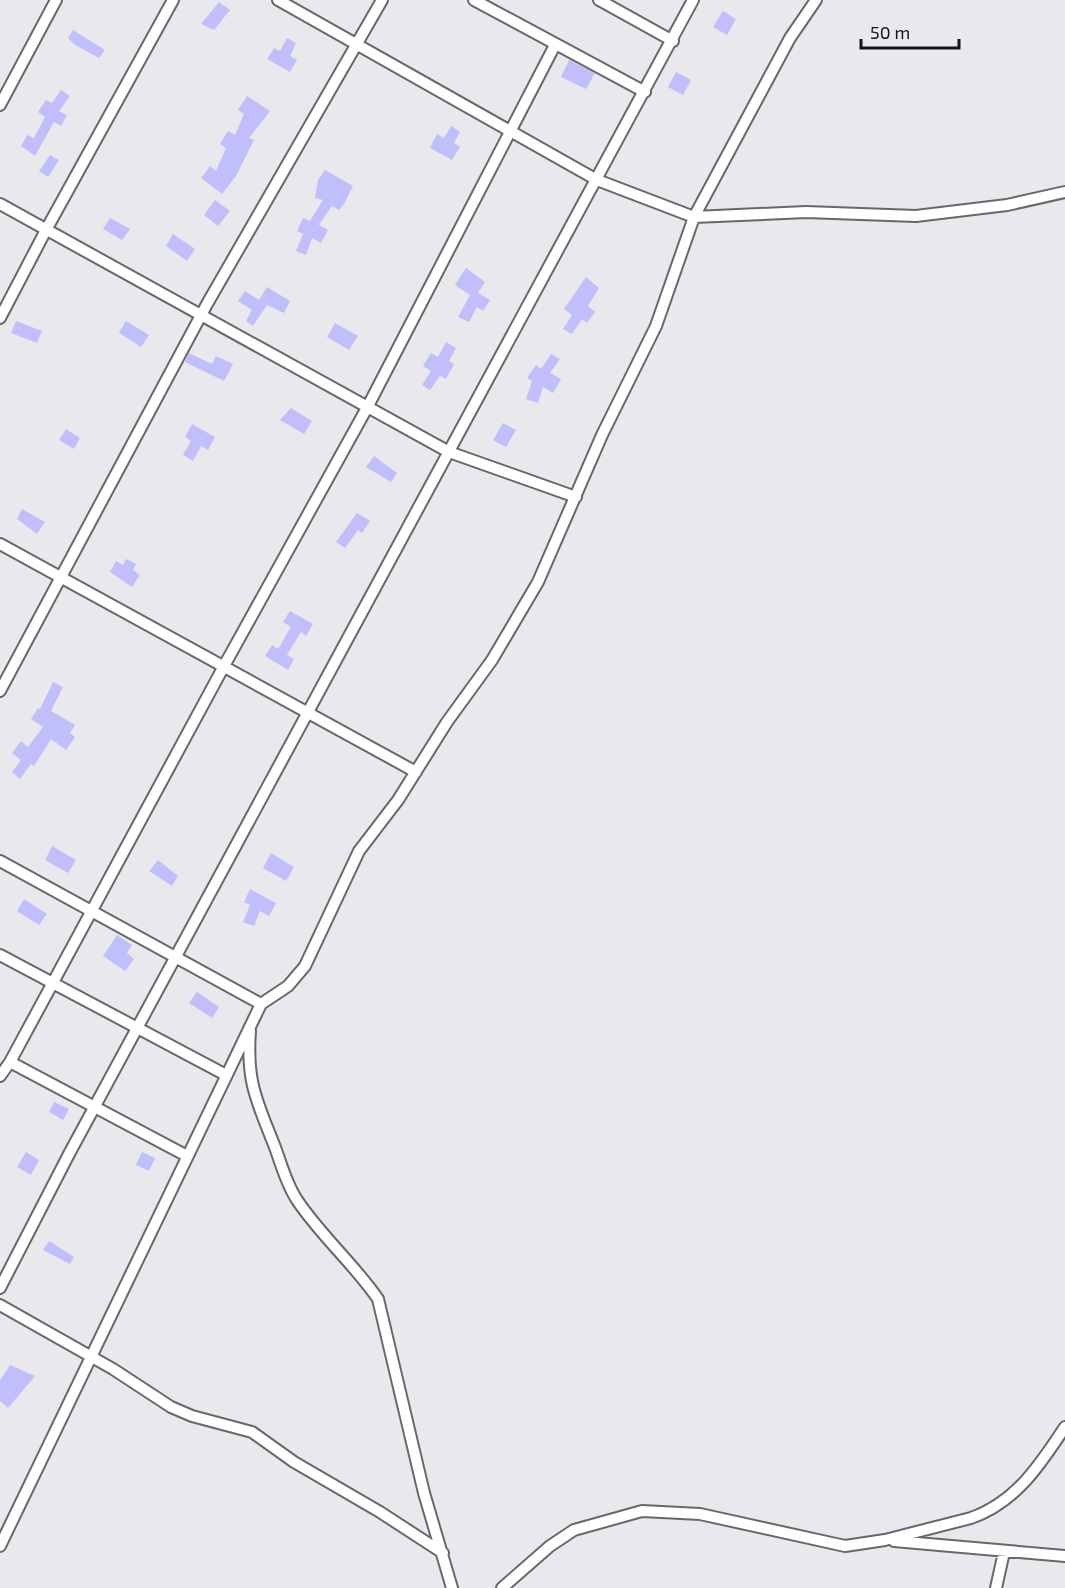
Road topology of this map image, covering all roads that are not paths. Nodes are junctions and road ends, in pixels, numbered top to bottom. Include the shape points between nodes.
1 (56, 0) edge
2 (173, 0) edge
3 (278, 0) edge
4 (382, 0) edge
5 (474, 0) edge
6 (599, 0) edge
7 (693, 0) edge
8 (816, 0) edge
9 (673, 41) junction
10 (357, 44) junction
11 (555, 45) junction
12 (645, 92) junction
13 (0, 105) edge
14 (510, 133) junction
15 (597, 180) junction
16 (1065, 192) edge
17 (0, 204) edge
18 (694, 217) junction
19 (46, 230) junction
20 (200, 316) junction
21 (0, 318) edge
22 (368, 406) junction
23 (449, 452) junction
24 (576, 497) junction
25 (0, 544) edge
26 (62, 578) junction
27 (224, 666) junction
28 (0, 691) edge
29 (308, 714) junction
30 (416, 772) junction
31 (0, 861) edge
32 (90, 911) junction
33 (0, 955) edge
34 (177, 958) junction
35 (52, 983) junction
36 (261, 1004) junction
37 (251, 1025) junction
38 (138, 1030) junction
39 (10, 1062) junction
40 (226, 1075) junction
41 (0, 1076) edge
42 (94, 1109) junction
43 (187, 1156) junction
44 (0, 1288) edge
45 (0, 1305) edge
46 (92, 1356) junction
47 (1065, 1427) edge
48 (885, 1540) junction
49 (0, 1546) edge
50 (1004, 1552) junction
51 (443, 1553) junction
52 (1065, 1556) edge
53 (452, 1588) edge
54 (502, 1588) edge
55 (996, 1588) edge

1 - 13 street
2 - 19 street
3 - 10 street
4 - 10 street
5 - 11 street
6 - 9 street
7 - 9 street
8 - 18 street via 790,38
9 - 12 street
10 - 14 street
10 - 20 street
11 - 12 street
11 - 14 street
12 - 15 street
14 - 15 street
14 - 22 street
15 - 18 street
15 - 23 street
16 - 18 street via 1007,205 916,216 806,212
17 - 19 street
18 - 24 street via 656,326
19 - 20 street
19 - 21 street
20 - 22 street
20 - 26 street
22 - 23 street
22 - 27 street
23 - 24 street
23 - 29 street
24 - 30 street via 538,582
25 - 26 street
26 - 27 street
26 - 28 street
27 - 29 street
27 - 32 street
29 - 30 street
29 - 34 street
30 - 36 street via 359,852 305,966 288,986
31 - 32 street
32 - 34 street
32 - 35 street
33 - 35 street
34 - 36 street
34 - 38 street
35 - 38 street
35 - 39 street
36 - 37 street
37 - 40 street
37 - 51 street via 250,1081 285,1176 316,1226 378,1299 424,1493
38 - 40 street
38 - 42 street
39 - 41 street
39 - 42 street
40 - 43 street
42 - 43 street
42 - 44 street
43 - 46 street
45 - 46 street
46 - 49 street
46 - 51 street via 171,1407 252,1432
47 - 48 street via 1029,1478 998,1505 971,1518
48 - 50 street
48 - 54 street via 845,1546 700,1514 642,1510 574,1530
50 - 52 street
50 - 55 street
51 - 53 street

